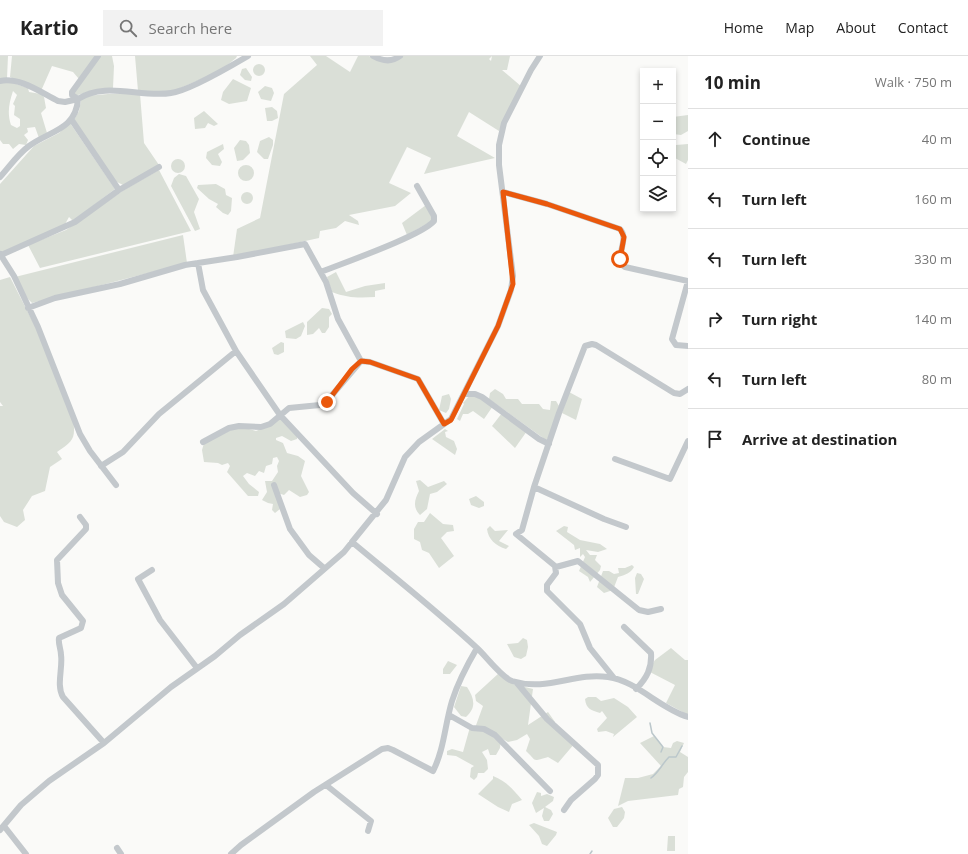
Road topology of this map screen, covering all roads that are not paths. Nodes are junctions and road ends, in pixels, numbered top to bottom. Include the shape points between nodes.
1 (98, 56) edge
2 (248, 56) edge
3 (373, 56) edge
4 (400, 56) edge
5 (540, 56) edge
6 (0, 81) edge
7 (78, 99) junction
8 (71, 120) junction
9 (159, 167) dead end
10 (0, 177) edge
11 (417, 186) dead end
12 (119, 190) junction
13 (503, 192) junction
14 (0, 255) edge
15 (198, 263) junction
16 (321, 272) junction
17 (688, 280) edge
18 (28, 308) junction
19 (688, 346) edge
20 (236, 351) junction
21 (361, 361) junction
22 (688, 389) edge
23 (465, 394) junction
24 (280, 415) junction
25 (444, 424) junction
26 (688, 441) edge
27 (203, 442) dead end
28 (549, 444) junction
29 (614, 459) dead end
30 (101, 466) junction
31 (116, 485) dead end
32 (274, 485) dead end
33 (534, 487) junction
34 (377, 514) junction
35 (80, 517) dead end
36 (626, 527) dead end
37 (352, 542) junction
38 (324, 568) junction
39 (556, 568) junction
40 (152, 570) dead end
41 (661, 609) dead end
42 (624, 628) dead end
43 (477, 648) junction
44 (197, 668) junction
45 (614, 678) junction
46 (516, 681) junction
47 (636, 689) junction
48 (449, 715) junction
49 (688, 717) edge
50 (104, 743) junction
51 (326, 785) junction
52 (550, 791) dead end
53 (564, 810) dead end
54 (2, 828) edge
55 (368, 831) dead end
56 (26, 854) edge
57 (231, 854) edge

1 - 7 street via 72,92
2 - 7 street via 191,86 172,93 108,91 87,94
3 - 4 street via 385,61 395,60
5 - 13 street via 504,123 501,134 498,157
6 - 7 street via 16,81 58,101
7 - 8 street
8 - 10 street via 57,131 30,145
8 - 12 street
9 - 12 street
11 - 16 street via 434,216 431,224
12 - 14 street via 74,222
13 - 17 street via 620,229 624,237 620,259 624,267
13 - 23 street via 513,284 498,326
14 - 18 street via 14,276
15 - 16 street via 305,244
15 - 18 street via 120,284 62,296
15 - 20 street via 203,290
16 - 21 street via 330,291 338,319
17 - 19 street via 672,339 676,345
18 - 30 street via 80,434
20 - 24 street
20 - 30 street via 159,414 123,452
21 - 24 street via 327,402 289,408
21 - 25 street via 418,379
22 - 28 street via 680,394 674,393 615,356 588,344 583,350
23 - 25 street via 451,420
23 - 28 street via 482,397
24 - 27 street via 261,428 229,428
24 - 34 street via 353,493
25 - 34 street via 419,442 405,457 392,490
26 - 29 street via 670,479
28 - 33 street
30 - 31 street
32 - 38 street via 290,529 309,555
33 - 36 street
33 - 39 street via 522,530 516,534
34 - 37 street
35 - 50 street via 86,529 57,560 58,583 62,595 83,621 81,628 59,638 60,688 63,697
37 - 38 street
37 - 43 street
38 - 44 street via 284,604
39 - 41 street via 578,561 639,610 645,612
39 - 45 street via 546,591 580,624 590,648
40 - 44 street via 138,579 160,620
42 - 47 street via 651,652 650,669
43 - 46 street via 505,676
43 - 48 street via 460,678
44 - 50 street
45 - 46 street via 607,676 576,679 541,686 524,685
45 - 47 street
46 - 53 street via 547,718 598,765 598,775 595,779 571,800
47 - 49 street via 676,713
48 - 51 street via 439,756 432,772 388,748 365,759
48 - 52 street via 472,728 484,729 495,735
50 - 54 street via 29,797
51 - 55 street via 371,821
51 - 57 street
54 - 56 street

